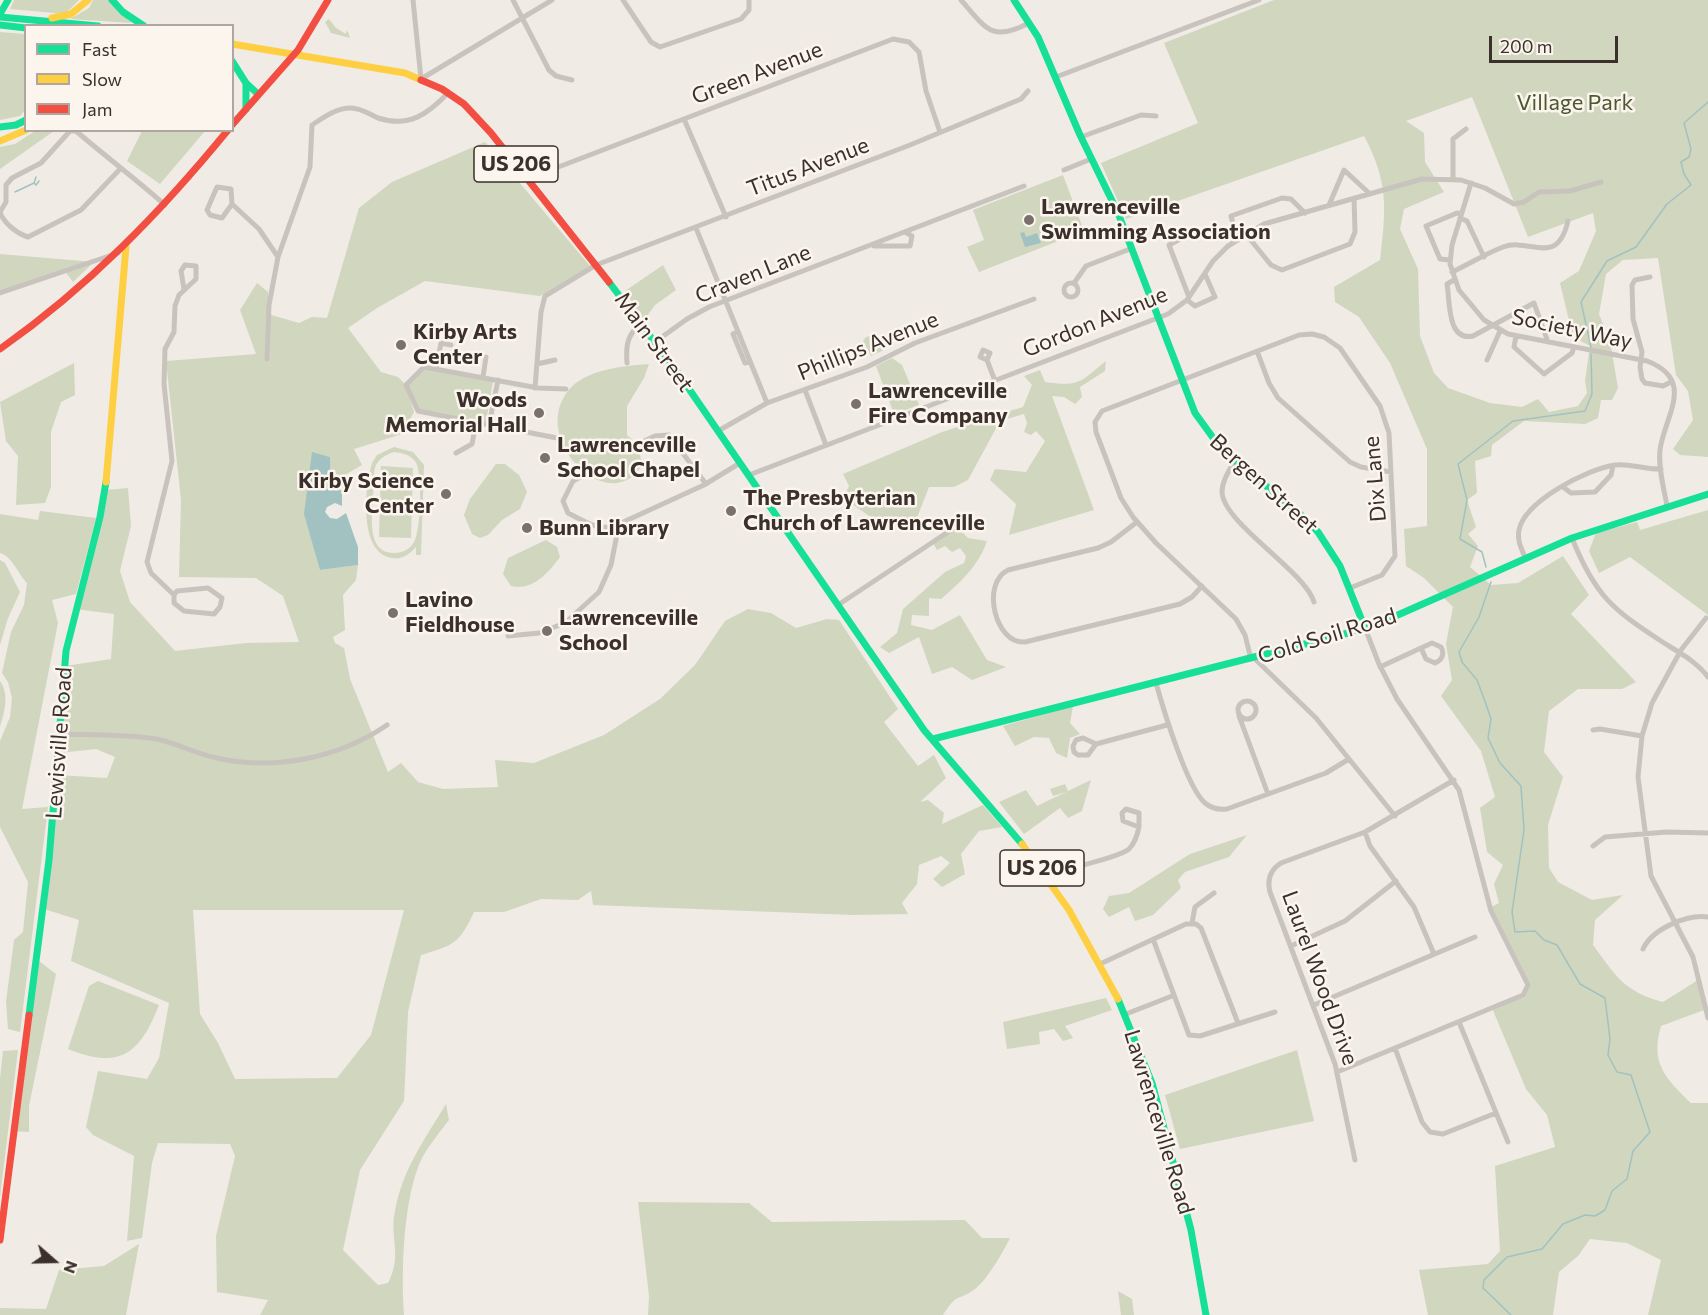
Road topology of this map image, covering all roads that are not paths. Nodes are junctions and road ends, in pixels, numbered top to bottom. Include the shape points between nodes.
1 (4, 0) edge
2 (8, 0) edge
3 (88, 0) edge
4 (112, 0) edge
5 (328, 0) edge
6 (413, 0) edge
7 (513, 0) edge
8 (552, 0) edge
9 (623, 0) edge
10 (749, 0) edge
11 (961, 0) edge
12 (1014, 0) edge
13 (1258, 0) edge
14 (0, 9) edge
15 (0, 15) edge
16 (521, 18) junction
17 (38, 20) junction
18 (1029, 23) junction
19 (78, 24) edge
20 (141, 24) edge
21 (0, 25) edge
22 (24, 28) edge
23 (234, 44) edge
24 (234, 49) edge
25 (293, 55) junction
26 (234, 64) edge
27 (1056, 77) junction
28 (421, 79) junction
29 (572, 80) dead end
30 (246, 84) junction
31 (1028, 91) dead end
32 (448, 93) junction
33 (258, 94) junction
34 (246, 109) junction
35 (1156, 116) dead end
36 (684, 119) junction
37 (24, 121) edge
38 (234, 123) edge
39 (0, 127) edge
40 (1466, 129) dead end
41 (24, 131) edge
42 (69, 132) edge
43 (77, 132) edge
44 (226, 132) edge
45 (940, 132) junction
46 (1081, 137) junction
47 (0, 141) edge
48 (1091, 159) junction
49 (121, 168) junction
50 (1064, 170) dead end
51 (1453, 178) junction
52 (528, 179) junction
53 (1600, 182) dead end
54 (1471, 183) junction
55 (1024, 186) dead end
56 (1370, 194) junction
57 (1354, 198) junction
58 (232, 204) junction
59 (165, 205) junction
60 (1329, 206) junction
61 (1305, 213) junction
62 (1461, 216) junction
63 (726, 217) junction
64 (1568, 221) dead end
65 (696, 228) junction
66 (905, 232) junction
67 (1245, 233) junction
68 (1186, 236) dead end
69 (1238, 238) junction
70 (869, 246) junction
71 (1130, 249) junction
72 (124, 250) junction
73 (1484, 256) junction
74 (278, 257) junction
75 (1450, 260) junction
76 (596, 265) junction
77 (1452, 272) junction
78 (1204, 274) junction
79 (1650, 277) dead end
80 (1454, 280) junction
81 (1074, 283) dead end
82 (184, 289) dead end
83 (0, 293) edge
84 (1188, 298) junction
85 (1034, 299) dead end
86 (725, 301) junction
87 (1157, 319) junction
88 (641, 325) junction
89 (1490, 325) junction
90 (1500, 331) junction
91 (1516, 336) junction
92 (655, 342) junction
93 (1548, 342) junction
94 (451, 345) dead end
95 (1574, 347) junction
96 (0, 349) edge
97 (1257, 351) junction
98 (486, 357) dead end
99 (267, 359) dead end
100 (555, 360) dead end
101 (987, 360) dead end
102 (1487, 360) dead end
103 (1641, 360) junction
104 (627, 363) dead end
105 (537, 364) junction
106 (436, 369) junction
107 (483, 377) junction
108 (498, 380) junction
109 (1180, 380) junction
110 (995, 381) junction
111 (1671, 382) junction
112 (535, 388) junction
113 (566, 389) dead end
114 (804, 390) junction
115 (767, 404) junction
116 (476, 423) junction
117 (489, 425) junction
118 (718, 431) junction
119 (557, 438) dead end
120 (640, 443) dead end
121 (826, 445) junction
122 (456, 453) dead end
123 (1234, 462) junction
124 (740, 463) junction
125 (1613, 466) junction
126 (1661, 469) junction
127 (1391, 472) junction
128 (584, 475) dead end
129 (749, 475) junction
130 (706, 484) junction
131 (1563, 487) junction
132 (1708, 494) edge
133 (1667, 506) junction
134 (1137, 522) junction
135 (619, 524) junction
136 (951, 530) dead end
137 (1572, 538) junction
138 (1526, 557) junction
139 (1202, 586) junction
140 (1350, 588) junction
141 (174, 595) junction
142 (1314, 602) dead end
143 (838, 605) junction
144 (1706, 618) dead end
145 (1365, 628) junction
146 (508, 636) dead end
147 (1420, 648) dead end
148 (1679, 653) junction
149 (1253, 658) junction
150 (1380, 667) junction
151 (1708, 677) edge
152 (1156, 683) junction
153 (1239, 716) dead end
154 (387, 725) dead end
155 (1167, 725) junction
156 (1593, 730) dead end
157 (60, 734) junction
158 (1642, 736) junction
159 (933, 739) junction
160 (1096, 744) dead end
161 (1349, 759) junction
162 (1454, 780) junction
163 (1268, 794) junction
164 (1395, 816) junction
165 (1138, 827) dead end
166 (1365, 832) junction
167 (1708, 833) edge
168 (1644, 835) junction
169 (1593, 846) dead end
170 (1047, 876) junction
171 (1396, 881) junction
172 (1214, 893) dead end
173 (1708, 917) edge
174 (1192, 923) junction
175 (1675, 923) junction
176 (1474, 938) dead end
177 (1153, 939) junction
178 (1291, 946) junction
179 (1643, 949) dead end
180 (1434, 954) junction
181 (1100, 964) junction
182 (1172, 996) junction
183 (1314, 1005) junction
184 (1275, 1012) dead end
185 (1126, 1014) junction
186 (1708, 1018) edge
187 (1458, 1022) junction
188 (1238, 1023) junction
189 (1395, 1048) junction
190 (1338, 1072) junction
191 (1496, 1113) junction
192 (1508, 1142) dead end
193 (1355, 1160) dead end
194 (0, 1240) edge
195 (1206, 1315) edge

1 - 14 main road
2 - 15 main road
3 - 17 main road via 72,14
4 - 20 main road
5 - 25 main road
6 - 28 street
7 - 16 street
8 - 16 street
9 - 10 street via 651,42 660,47 741,19 749,10
11 - 18 street via 986,28 996,33 1012,32
12 - 18 main road, Bergen Street
13 - 27 street
15 - 17 main road
16 - 28 street
16 - 29 street via 549,70
17 - 19 main road
18 - 27 main road, Bergen Street
21 - 22 main road
23 - 25 main road, US 206
24 - 25 main road, US 206
25 - 28 main road, Main Street / US 206 via 380,68
25 - 33 main road
26 - 30 main road
27 - 46 main road, Bergen Street
28 - 32 main road, Main Street / US 206
30 - 33 main road
30 - 34 main road
31 - 45 street, Titus Avenue via 1021,99
32 - 52 main road, Main Street / US 206 via 473,114
32 - 74 street via 419,118 399,122 351,108 334,111 312,125 310,166
33 - 34 main road
34 - 38 main road
35 - 46 street via 1141,115
36 - 45 street, Green Avenue via 898,39 909,42 919,52 926,91
36 - 52 street, Green Avenue
36 - 63 street
37 - 39 main road
40 - 51 street via 1453,139
41 - 47 main road
42 - 49 street via 41,163 6,184 1,218 28,237 81,210
43 - 49 street
44 - 59 main road
45 - 63 street, Titus Avenue
46 - 48 main road, Bergen Street
48 - 50 street
48 - 71 main road, Bergen Street via 1118,213
49 - 59 street
51 - 54 street, Gordon Avenue
51 - 56 street, Gordon Avenue via 1422,179
52 - 76 main road, Main Street / US 206
53 - 54 street, Gordon Avenue via 1570,191 1539,192 1514,204
54 - 62 street, Society Way
55 - 66 street, Craven Lane
56 - 57 street, Gordon Avenue
56 - 60 street via 1344,170
57 - 60 street, Gordon Avenue
57 - 67 street via 1355,232 1350,244 1286,270 1274,268
58 - 58 street via 231,189 217,187 207,210 222,218
58 - 74 street via 259,229
59 - 72 main road
60 - 61 street, Gordon Avenue
61 - 67 street, Gordon Avenue
61 - 69 street via 1291,199 1282,198 1231,216
62 - 73 street
62 - 75 street, Society Way
62 - 75 street via 1456,213 1426,225 1440,259
63 - 65 street, Titus Avenue
64 - 73 street via 1563,235 1552,247 1504,246
65 - 76 street, Titus Avenue
65 - 86 street
66 - 70 street, Craven Lane
66 - 70 street, Craven Lane via 912,236 910,246
67 - 69 street, Gordon Avenue
68 - 84 street via 1169,245
69 - 78 street, Gordon Avenue
70 - 86 street, Craven Lane
71 - 81 street via 1086,266
71 - 87 main road, Bergen Street
72 - 83 street
72 - 96 main road via 66,302
72 - 157 main road, Lewisville Road via 108,467 66,651
73 - 77 street
74 - 99 street via 269,305
75 - 77 street, Society Way
76 - 88 main road, Main Street / US 206
76 - 105 street, Titus Avenue via 545,296
77 - 80 street, Society Way
78 - 84 street, Gordon Avenue
78 - 84 street via 1215,297 1195,306
79 - 103 street via 1635,280 1632,285 1633,320
80 - 89 street, Society Way
80 - 89 street via 1447,284 1456,331 1470,338
82 - 141 street via 175,306 174,332 165,357 172,461 147,562 151,573
84 - 87 street, Gordon Avenue
85 - 114 street, Phillips Avenue
86 - 92 street, Craven Lane via 687,319
86 - 115 street
87 - 109 main road, Bergen Street
87 - 110 street, Gordon Avenue
88 - 92 main road, Main Street / US 206
88 - 104 street via 626,346
89 - 90 street, Society Way
89 - 93 street via 1534,303
90 - 91 street, Society Way
90 - 102 street
91 - 93 street, Society Way
91 - 95 street via 1514,347 1544,374 1572,353
92 - 118 main road, Main Street / US 206
93 - 95 street, Society Way
94 - 106 street via 441,343
95 - 103 street, Society Way
97 - 109 street, Dix Lane
97 - 127 street via 1269,383 1282,402 1350,462
97 - 127 street, Dix Lane via 1306,334 1336,344 1384,415
98 - 107 street
100 - 105 street
101 - 110 street
103 - 111 street, Society Way via 1659,367
103 - 111 street via 1645,383 1663,386
105 - 112 street
106 - 107 street
106 - 116 street via 424,367 406,385 418,411
107 - 108 street
108 - 112 street
108 - 117 street
109 - 123 main road, Bergen Street via 1203,426
109 - 134 street, Dix Lane via 1106,409 1095,422 1122,498
110 - 121 street, Gordon Avenue
111 - 126 street via 1675,403 1661,444
112 - 113 street
114 - 115 street, Phillips Avenue
114 - 121 street
115 - 118 street, Phillips Avenue
116 - 117 street
116 - 122 street via 472,444
117 - 119 street
118 - 124 main road, Main Street / US 206
120 - 130 street via 669,435
121 - 129 street, Gordon Avenue
123 - 140 main road, Bergen Street via 1310,523 1334,555
123 - 142 street via 1223,487 1225,502 1263,546 1306,586
124 - 129 main road, Main Street / US 206
124 - 130 street
125 - 126 street
125 - 131 street
125 - 131 street via 1611,475 1594,492 1571,493
126 - 133 street
127 - 140 street, Dix Lane via 1395,556 1382,575
128 - 135 street via 573,481 563,501 568,513 601,529
129 - 143 main road, Main Street / US 206
130 - 135 street
131 - 138 street via 1536,504 1526,516 1518,536
132 - 133 main road, Cold Soil Road
133 - 137 main road, Cold Soil Road
134 - 139 street
134 - 139 street via 1104,545 1008,570 999,576 992,594 1005,635 1017,642 1036,640 1180,604
135 - 146 street via 611,565 600,592 565,623 539,633
136 - 143 street
137 - 138 main road, Cold Soil Road
137 - 148 street via 1589,578 1609,604
138 - 145 main road, Cold Soil Road
139 - 149 street via 1236,619
140 - 145 main road, Bergen Street
141 - 141 street via 174,603 184,611 214,614 222,598 208,588 177,591
143 - 159 main road, Main Street / US 206
144 - 148 street
145 - 149 main road, Cold Soil Road
145 - 150 street, Bergen Street
147 - 150 street
148 - 151 street
148 - 158 street via 1654,699
149 - 152 main road, Cold Soil Road
149 - 161 street via 1303,703
150 - 162 street, Bergen Street via 1405,713
152 - 155 street
152 - 159 main road, Cold Soil Road
153 - 163 street
154 - 157 street via 369,738 319,757 275,761 216,758 157,739
155 - 160 street
155 - 163 street via 1200,797 1208,805 1227,808
156 - 158 street
157 - 194 main road, Lewisville Road via 46,881
158 - 168 street via 1638,777
159 - 170 main road, Lawrenceville Road / US 206
161 - 163 street via 1326,773
161 - 164 street
162 - 164 street, Laurel Wood Drive
162 - 187 street, Bergen Street via 1466,810 1491,911 1528,988 1523,995
164 - 166 street, Laurel Wood Drive
165 - 170 street via 1134,842 1123,854
166 - 171 street via 1370,846
166 - 178 street, Laurel Wood Drive via 1281,863 1273,870 1269,889
167 - 168 street
168 - 169 street via 1605,837
168 - 175 street via 1651,876
170 - 181 main road, Lawrenceville Road / US 206
171 - 178 street via 1345,921
171 - 180 street via 1414,907
172 - 174 street via 1195,907
173 - 175 street via 1691,916
174 - 177 street
174 - 188 street via 1201,928
175 - 179 street via 1647,941
175 - 186 street via 1697,966
176 - 180 street
177 - 181 street
177 - 182 street
178 - 183 street, Laurel Wood Drive
180 - 183 street
181 - 185 main road, Lawrenceville Road / US 206
182 - 185 street
182 - 188 street via 1185,1030 1193,1037
183 - 190 street, Laurel Wood Drive
184 - 188 street
185 - 195 main road, Lawrenceville Road / US 206 via 1152,1083 1168,1142 1191,1230
187 - 189 street
187 - 191 street
189 - 190 street
189 - 191 street via 1422,1122 1430,1132 1443,1134
190 - 193 street, Laurel Wood Drive
191 - 192 street

